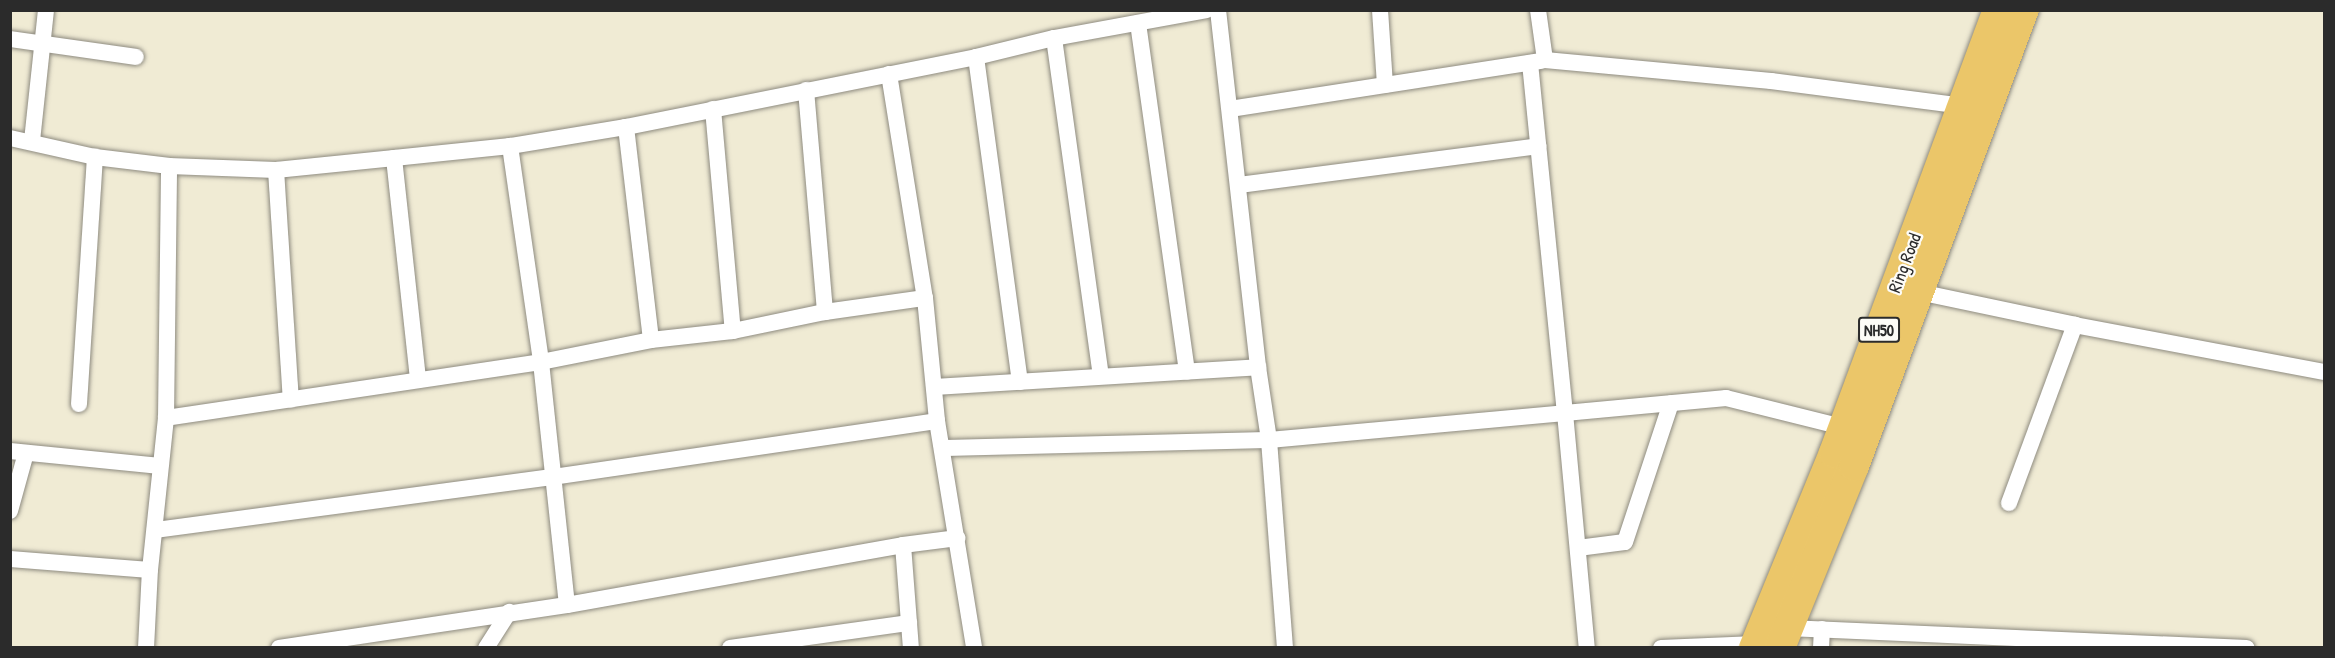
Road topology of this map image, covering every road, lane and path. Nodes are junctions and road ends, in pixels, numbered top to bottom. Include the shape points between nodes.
1 (46, 10) edge
2 (1206, 10) edge
3 (1218, 10) edge
4 (1380, 10) edge
5 (1538, 10) edge
6 (1998, 10) edge
7 (2024, 10) edge
8 (1138, 23) junction
9 (1054, 38) junction
10 (10, 39) edge
11 (42, 44) junction
12 (136, 57) dead end
13 (976, 57) junction
14 (1537, 61) junction
15 (889, 74) junction
16 (1385, 85) junction
17 (806, 90) junction
18 (1963, 106) junction
19 (713, 109) junction
20 (1230, 109) junction
21 (626, 127) junction
22 (10, 138) edge
23 (32, 141) junction
24 (510, 146) junction
25 (1538, 146) junction
26 (95, 157) junction
27 (394, 158) junction
28 (169, 166) junction
29 (276, 170) junction
30 (1239, 185) junction
31 (1919, 292) junction
32 (925, 298) junction
33 (825, 312) junction
34 (2074, 325) junction
35 (733, 331) junction
36 (651, 340) junction
37 (541, 362) junction
38 (1258, 367) junction
39 (1187, 372) junction
40 (2325, 372) edge
41 (1101, 376) junction
42 (418, 380) junction
43 (1020, 382) junction
44 (934, 387) junction
45 (291, 400) junction
46 (1671, 403) junction
47 (80, 404) dead end
48 (1565, 413) junction
49 (166, 418) junction
50 (937, 421) junction
51 (1842, 427) junction
52 (1269, 440) junction
53 (943, 448) junction
54 (18, 452) edge
55 (160, 466) junction
56 (553, 477) junction
57 (2009, 503) dead end
58 (10, 511) edge
59 (155, 531) junction
60 (958, 538) junction
61 (903, 545) junction
62 (1578, 548) junction
63 (10, 559) edge
64 (150, 570) junction
65 (567, 604) junction
66 (509, 612) junction
67 (909, 623) junction
68 (1822, 629) junction
69 (1770, 642) edge
70 (782, 644) edge
71 (146, 648) edge
72 (279, 648) edge
73 (486, 648) edge
74 (730, 648) edge
75 (911, 648) edge
76 (974, 648) edge
77 (1285, 648) edge
78 (1587, 648) edge
79 (1661, 648) edge
80 (1821, 648) edge
81 (2247, 648) edge

1 - 11 street
2 - 8 street
3 - 20 street
4 - 16 street
5 - 14 street
6 - 18 highway, Ring Road / NH50
7 - 31 highway, Ring Road / NH50
8 - 9 street
8 - 39 street
9 - 13 street
9 - 41 street
10 - 11 street
11 - 12 street
11 - 23 street
13 - 15 street
13 - 43 street
14 - 16 street
14 - 18 street via 1771,81
14 - 25 street
15 - 17 street
15 - 32 street
16 - 20 street
17 - 19 street
17 - 33 street
18 - 51 highway, Ring Road / NH50
19 - 21 street
19 - 35 street
20 - 30 street
21 - 24 street
21 - 36 street
22 - 23 street
23 - 26 street
24 - 27 street
24 - 37 street
25 - 30 street
25 - 48 street
26 - 28 street
26 - 47 street
27 - 29 street
27 - 42 street
28 - 29 street
28 - 49 street
29 - 45 street
30 - 38 street
31 - 34 street
31 - 69 highway, Ring Road / NH50 via 1854,466
32 - 33 street
32 - 44 street
33 - 35 street
34 - 40 street
34 - 57 street
35 - 36 street
36 - 37 street
37 - 42 street
37 - 56 street
38 - 39 street
38 - 52 street
39 - 41 street
41 - 43 street
42 - 45 street
43 - 44 street
44 - 50 street
45 - 49 street
46 - 48 street
46 - 51 street via 1726,398
46 - 62 street via 1625,542
48 - 52 street
48 - 62 street
49 - 55 street
50 - 53 street
50 - 56 street
51 - 69 highway, Ring Road / NH50
52 - 53 street
52 - 77 street
53 - 60 street
54 - 55 street
54 - 58 street
55 - 59 street
56 - 59 street
56 - 65 street
59 - 64 street
60 - 61 street
60 - 76 street
61 - 65 street
61 - 67 street
62 - 78 street
63 - 64 street
64 - 71 street
65 - 66 street
66 - 72 street
66 - 73 street
67 - 70 street
67 - 75 street
68 - 69 street
68 - 80 street
68 - 81 street
69 - 79 street
70 - 74 street

